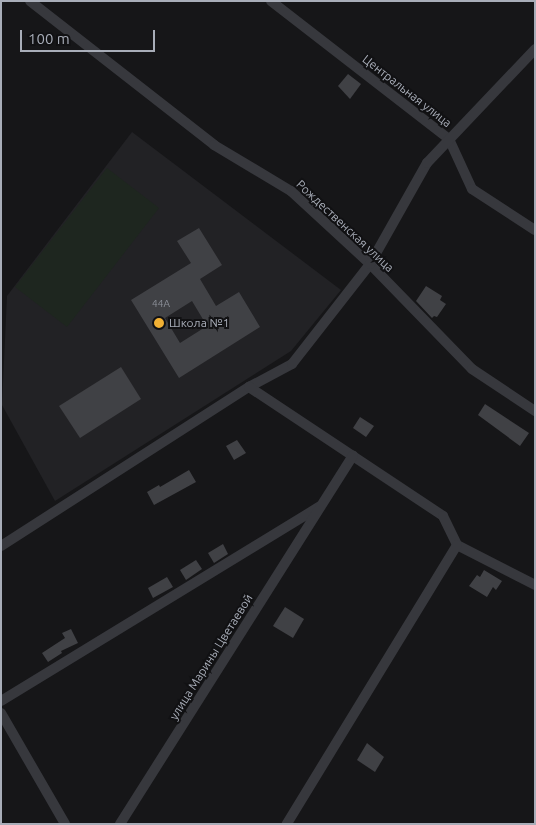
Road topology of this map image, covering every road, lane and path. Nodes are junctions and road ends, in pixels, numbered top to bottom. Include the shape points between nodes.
1 (30, 1) edge
2 (271, 1) edge
3 (535, 49) edge
4 (449, 139) junction
5 (535, 230) edge
6 (370, 264) junction
7 (249, 387) junction
8 (535, 411) edge
9 (353, 456) junction
10 (323, 504) junction
11 (457, 545) junction
12 (1, 546) edge
13 (535, 585) edge
14 (1, 701) edge
15 (1, 713) edge
16 (65, 824) edge
17 (120, 824) edge
18 (287, 824) edge

1 - 6 street, Рождественская улица via 214,145 291,191
2 - 4 street, Центральная улица
3 - 4 street
4 - 5 street, Центральная улица via 472,189
4 - 6 street via 427,163
6 - 7 street via 292,364
6 - 8 street, Рождественская улица via 472,369
7 - 9 street
7 - 12 street
9 - 10 street, улица Марины Цветаевой
9 - 11 street via 443,516
10 - 14 street, улица Марины Цветаевой
10 - 17 street, улица Марины Цветаевой
11 - 13 street
11 - 18 street
15 - 16 street

